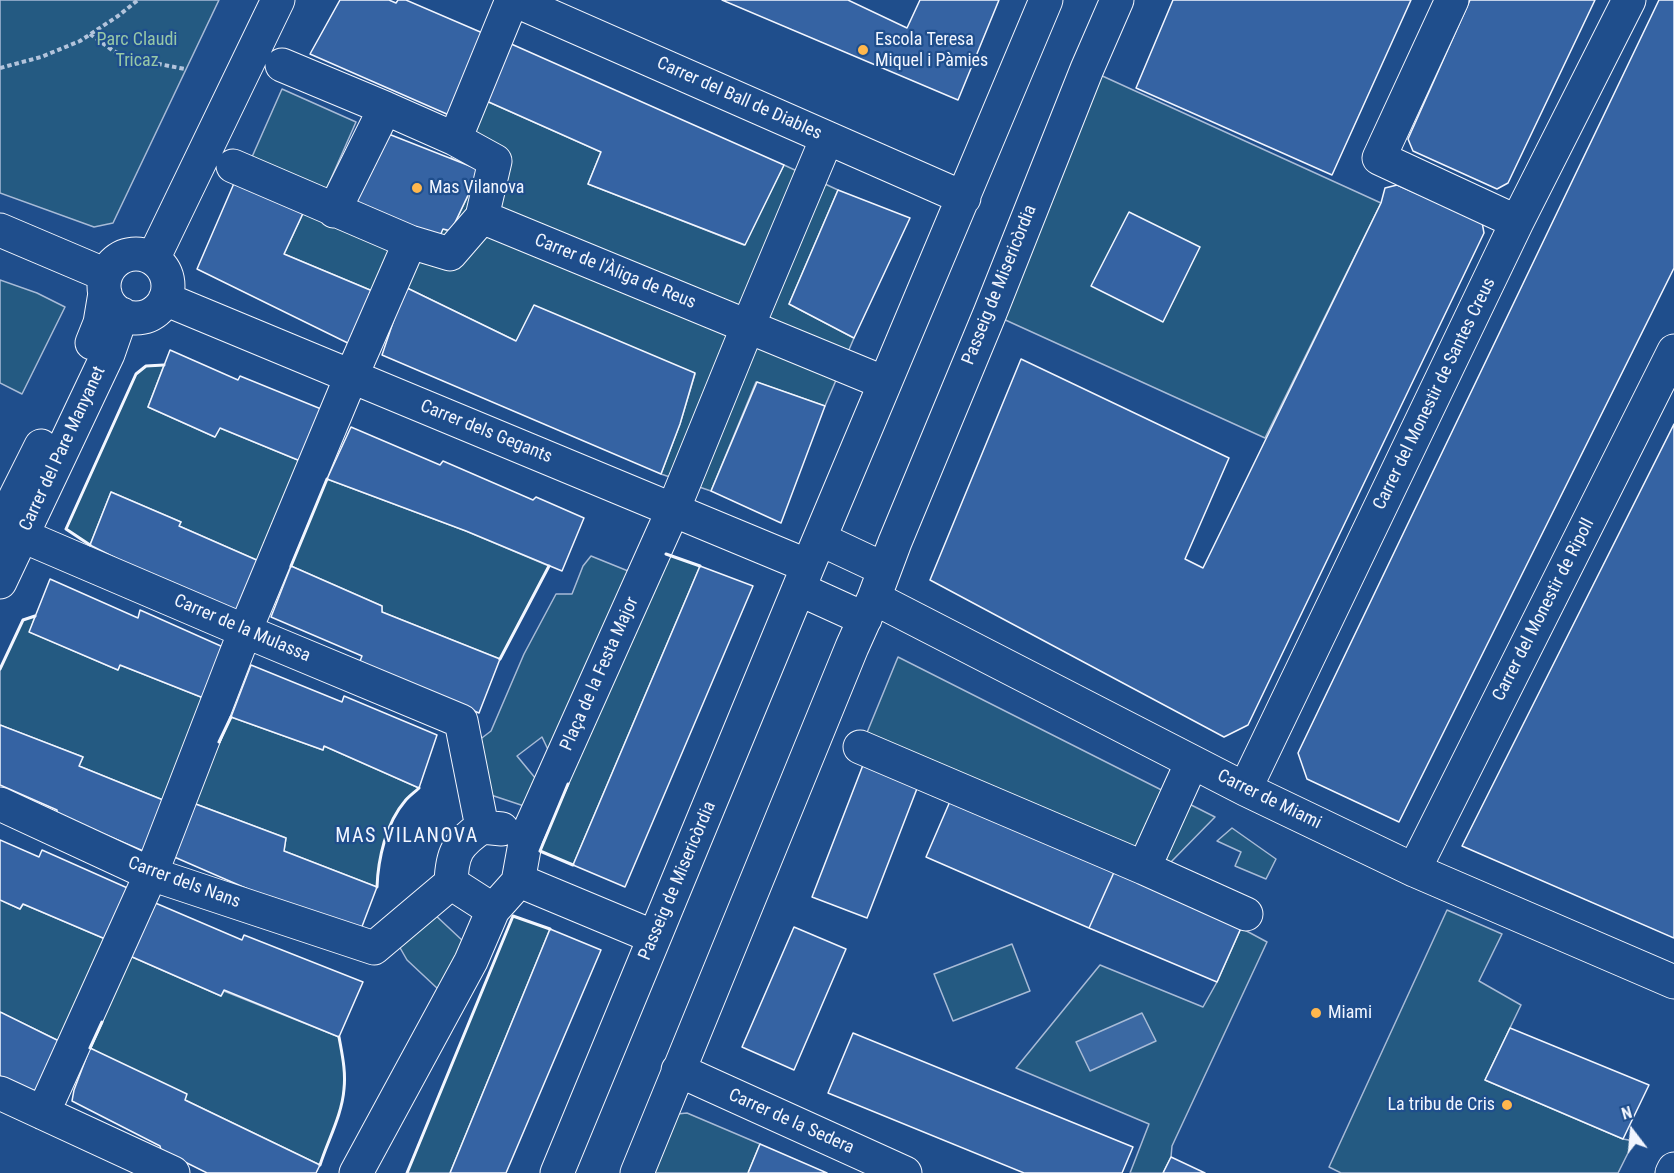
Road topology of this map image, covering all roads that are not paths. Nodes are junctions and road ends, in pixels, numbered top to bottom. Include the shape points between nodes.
1 (278, 0) edge
2 (513, 0) edge
3 (1046, 0) edge
4 (1117, 0) edge
5 (1452, 0) edge
6 (1629, 0) edge
7 (282, 65) dead end
8 (385, 108) junction
9 (827, 138) junction
10 (455, 139) junction
11 (233, 166) dead end
12 (964, 198) junction
13 (334, 211) junction
14 (482, 217) junction
15 (1517, 222) junction
16 (0, 230) edge
17 (410, 242) junction
18 (153, 259) junction
19 (111, 294) junction
20 (165, 299) junction
21 (748, 326) junction
22 (1674, 351) edge
23 (351, 377) junction
24 (885, 383) junction
25 (673, 510) junction
26 (12, 532) edge
27 (809, 565) junction
28 (0, 582) edge
29 (874, 596) junction
30 (245, 631) junction
31 (860, 747) dead end
32 (1192, 762) junction
33 (1245, 789) junction
34 (0, 804) edge
35 (482, 826) junction
36 (526, 838) junction
37 (1144, 868) junction
38 (1414, 870) junction
39 (151, 874) junction
40 (518, 882) junction
41 (451, 883) junction
42 (493, 910) junction
43 (1246, 914) dead end
44 (654, 937) junction
45 (1674, 982) edge
46 (678, 1070) junction
47 (0, 1093) edge
48 (43, 1113) junction
49 (1674, 1169) edge
50 (173, 1173) edge
51 (356, 1173) edge
52 (556, 1173) edge
53 (637, 1173) edge
54 (905, 1173) edge
55 (1672, 1173) edge

1 - 18 street
2 - 9 street, Carrer del Ball de Diables
2 - 10 street
3 - 12 street, Passeig de Misericòrdia
4 - 29 street, Passeig de Misericòrdia
5 - 15 street via 1379,158
6 - 15 street, Carrer del Monestir de Santes Creus
7 - 8 street
8 - 10 street
8 - 13 street
9 - 12 street, Carrer del Ball de Diables
9 - 21 street
10 - 14 street via 495,161
11 - 13 street
12 - 24 street, Passeig de Misericòrdia
13 - 17 street
14 - 17 street via 450,254
14 - 21 street, Carrer de l'Àliga de Reus
15 - 33 street, Carrer del Monestir de Santes Creus
16 - 19 street
17 - 23 street
18 - 19 street via 126,255 111,266
18 - 20 street via 168,281
19 - 20 street via 142,317 159,308
19 - 26 street, Carrer del Pare Manyanet
20 - 23 street, Carrer dels Gegants
21 - 24 street, Carrer de l'Àliga de Reus
21 - 25 street
22 - 38 street, Carrer del Monestir de Ripoll
23 - 25 street, Carrer dels Gegants
23 - 30 street
24 - 27 street, Passeig de Misericòrdia
25 - 27 street, Carrer dels Gegants
25 - 36 street, Plaça de la Festa Major
26 - 28 street, Carrer del Pare Manyanet
26 - 30 street, Carrer de la Mulassa
27 - 29 street
27 - 29 street
27 - 44 street, Passeig de Misericòrdia
29 - 32 street, Carrer de Miami
29 - 46 street, Passeig de Misericòrdia
30 - 35 street, Carrer de la Mulassa via 461,721
30 - 39 street
31 - 37 street
32 - 33 street, Carrer de Miami
32 - 37 street
33 - 38 street, Carrer de Miami
34 - 39 street, Carrer dels Nans
35 - 36 street
35 - 41 street via 455,851
36 - 40 street, Plaça de la Festa Major
37 - 43 street
38 - 45 street, Carrer de Miami
39 - 41 street, Carrer dels Nans via 374,948
39 - 48 street
40 - 42 street
40 - 44 street
41 - 42 street
42 - 51 street via 471,961
44 - 52 street, Passeig de Misericòrdia
46 - 53 street, Passeig de Misericòrdia
46 - 54 street, Carrer de la Sedera
47 - 48 street
48 - 50 street
49 - 55 street

